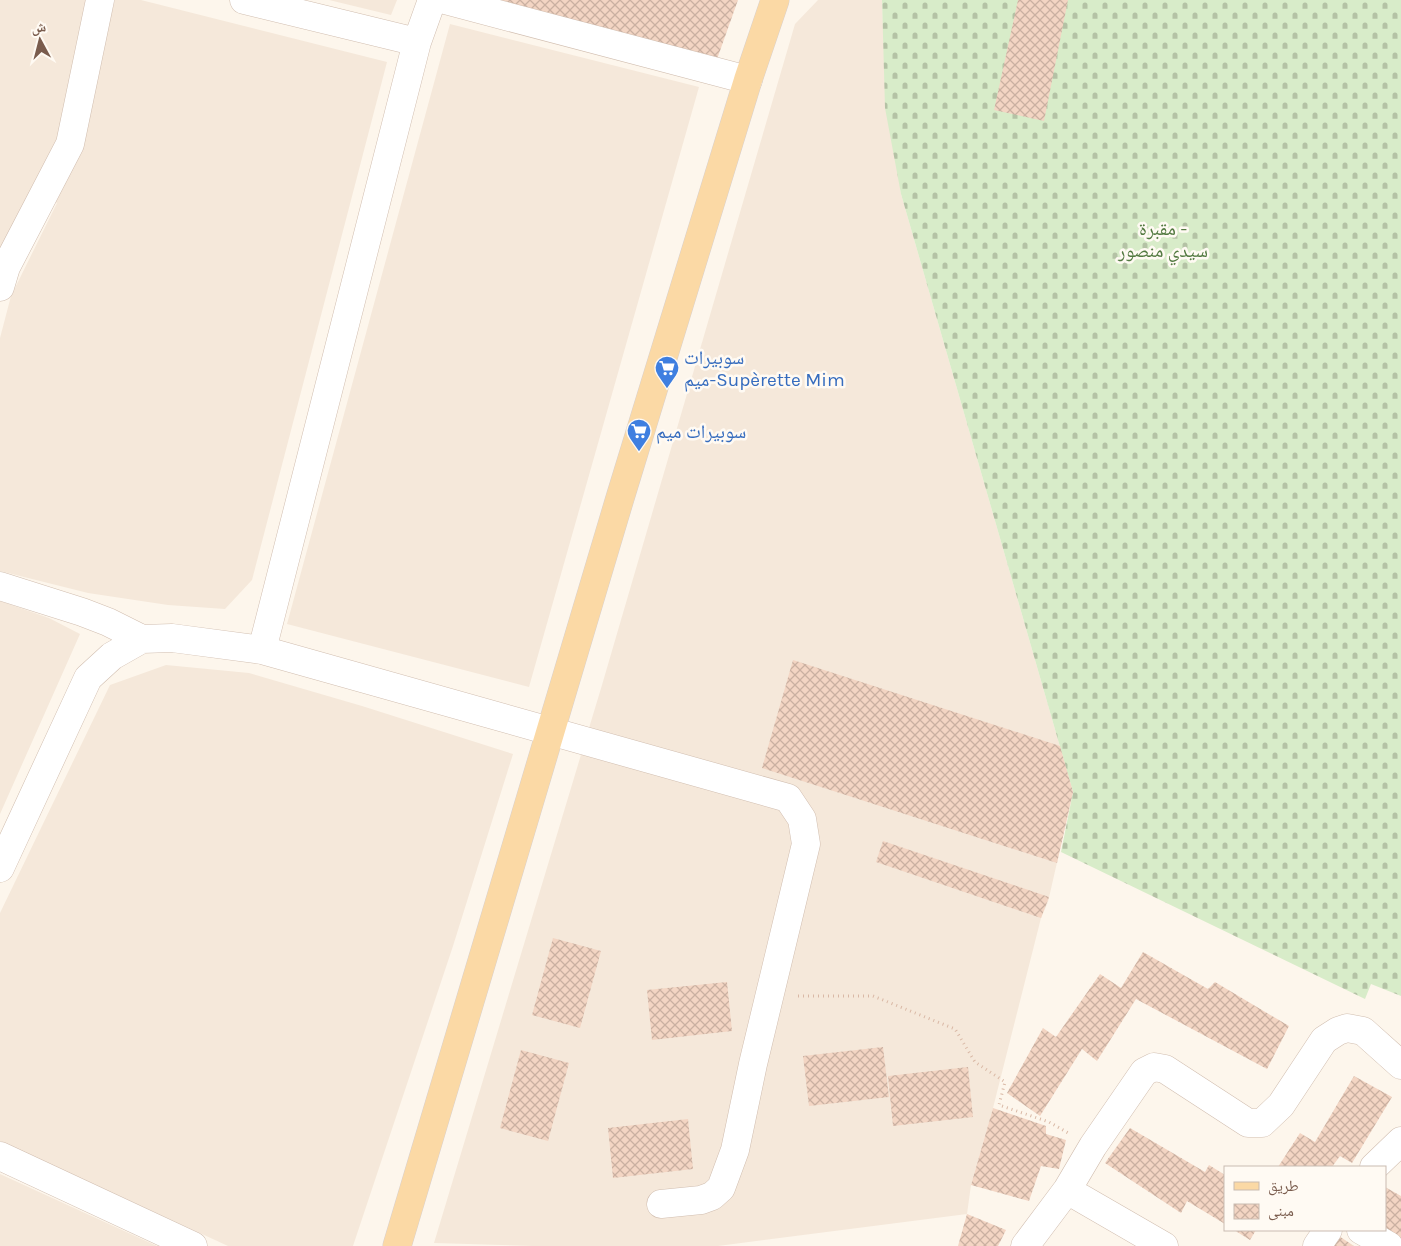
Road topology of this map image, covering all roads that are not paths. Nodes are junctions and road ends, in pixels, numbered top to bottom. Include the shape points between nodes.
1 (100, 0) edge
2 (244, 0) edge
3 (432, 0) edge
4 (445, 0) edge
5 (775, 0) edge
6 (417, 42) junction
7 (748, 80) junction
8 (0, 288) edge
9 (0, 586) edge
10 (142, 639) junction
11 (262, 650) junction
12 (551, 731) junction
13 (0, 868) edge
14 (1401, 1065) edge
15 (1401, 1140) edge
16 (0, 1156) edge
17 (1375, 1166) edge
18 (1068, 1190) junction
19 (661, 1204) dead end
20 (1327, 1231) edge
21 (1363, 1231) edge
22 (193, 1246) edge
23 (397, 1246) edge
24 (1025, 1246) edge
25 (1164, 1246) edge
26 (1317, 1246) edge
27 (1389, 1246) edge

1 - 8 street via 70,144 6,266
2 - 6 street
3 - 6 street
4 - 7 street
5 - 7 main road
6 - 11 street
7 - 12 main road
9 - 10 street via 82,612
10 - 11 street via 172,638
10 - 13 street via 112,656 88,678
11 - 12 street
12 - 19 street via 788,798 802,819 806,844 734,1150 721,1188 701,1200
12 - 23 main road
14 - 18 street via 1362,1031 1347,1028 1338,1031 1324,1040 1282,1105 1262,1123 1248,1123 1165,1069 1154,1067 1144,1072 1093,1146
15 - 17 street
16 - 22 street
18 - 24 street
18 - 25 street
20 - 26 street
21 - 27 street

